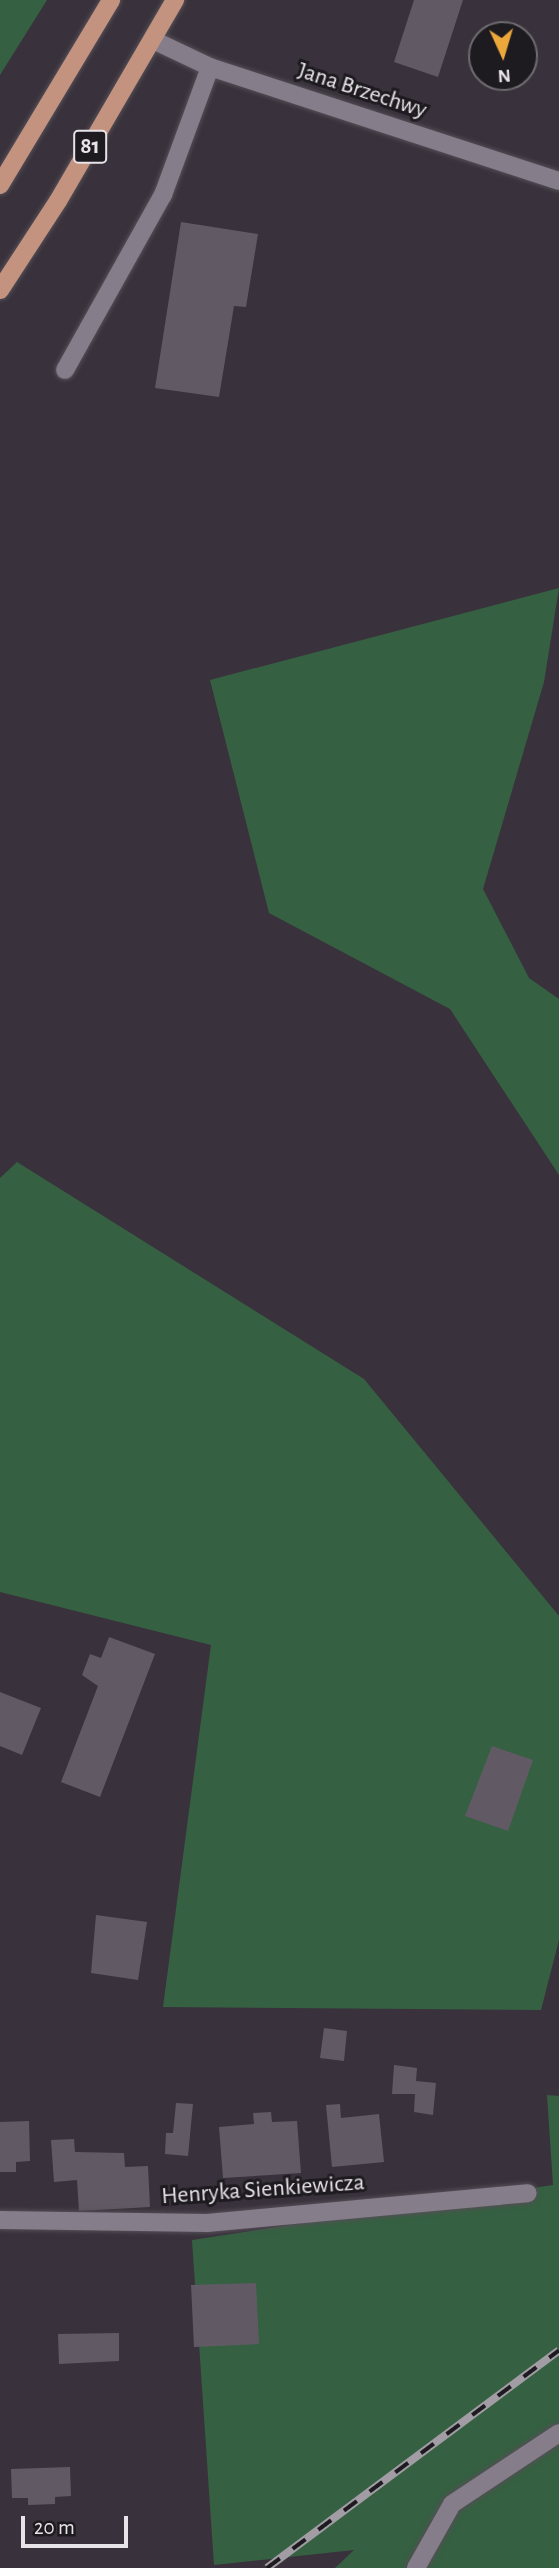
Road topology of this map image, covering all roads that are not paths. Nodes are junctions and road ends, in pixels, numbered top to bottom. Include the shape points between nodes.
1 (111, 0) edge
2 (175, 0) edge
3 (153, 40) junction
4 (210, 67) junction
5 (559, 181) edge
6 (0, 185) edge
7 (0, 290) edge
8 (65, 370) dead end
9 (528, 2193) dead end
10 (0, 2221) edge
11 (559, 2433) edge
12 (416, 2568) edge

1 - 6 main road, 81
2 - 3 main road, 81
3 - 4 street, Jana Brzechwy
3 - 7 main road, 81
4 - 5 street, Jana Brzechwy
4 - 8 street via 163,195
9 - 10 street, Henryka Sienkiewicza via 207,2222
11 - 12 street via 452,2504

